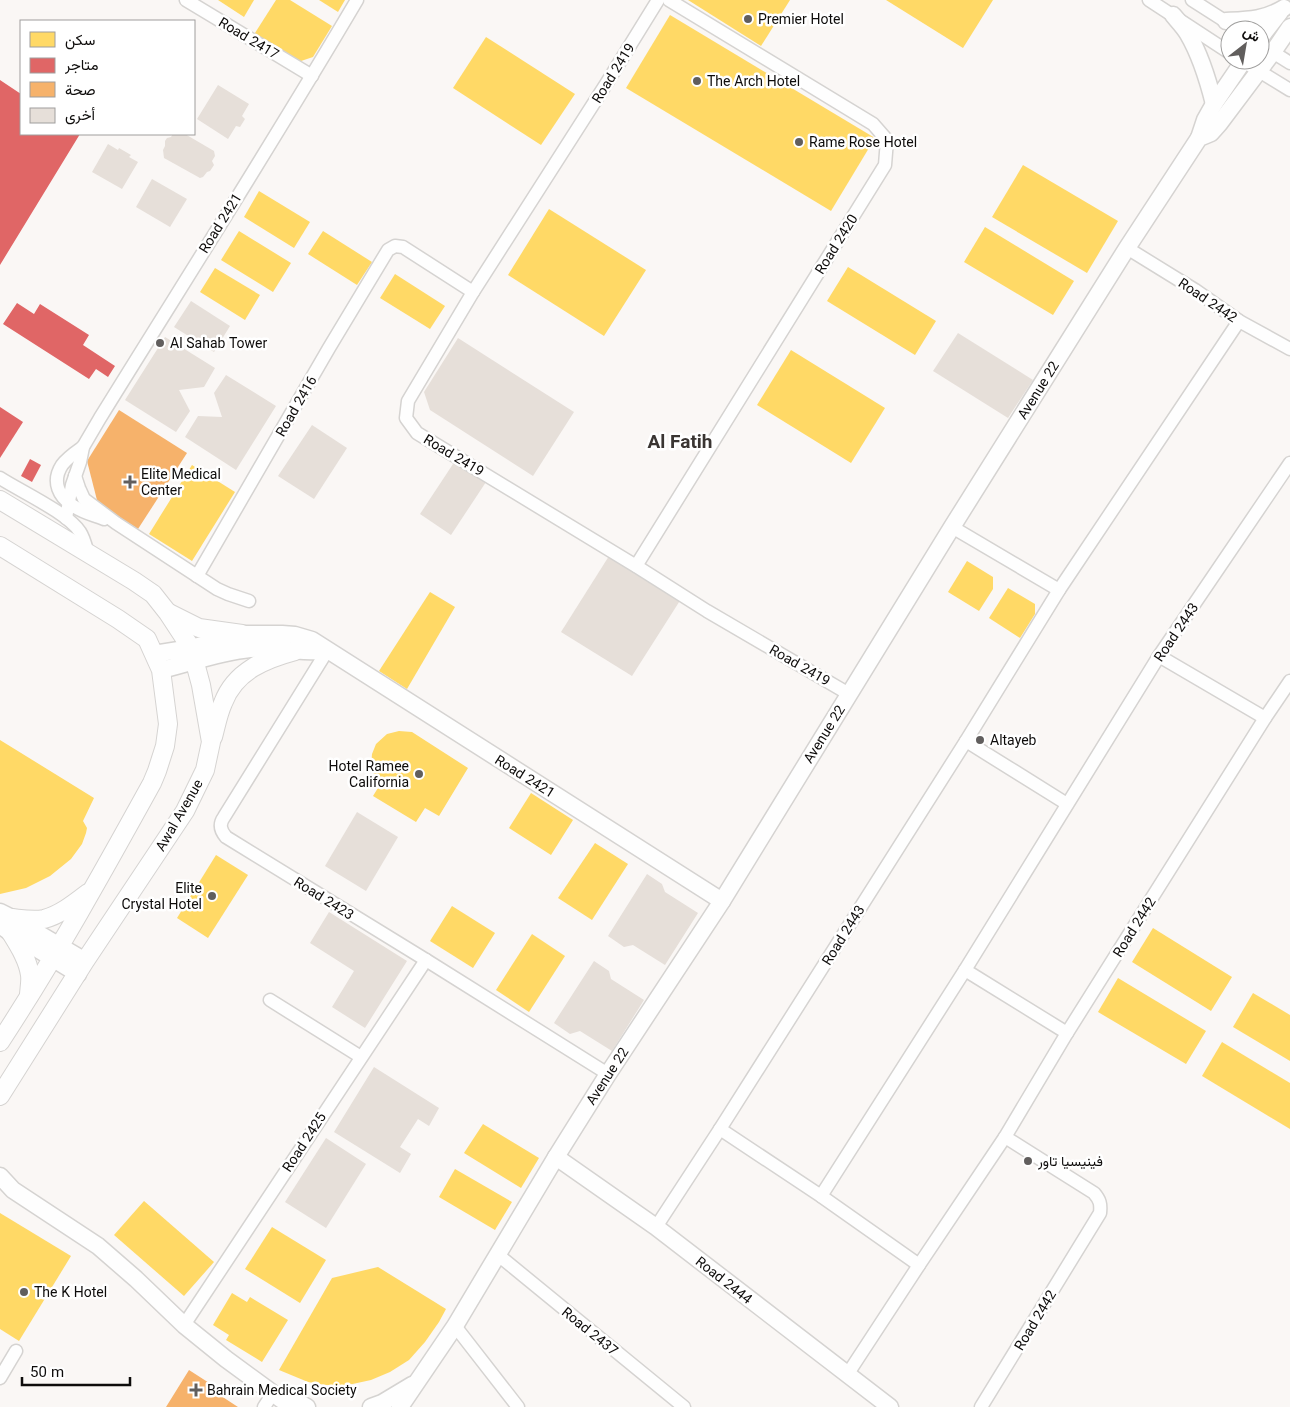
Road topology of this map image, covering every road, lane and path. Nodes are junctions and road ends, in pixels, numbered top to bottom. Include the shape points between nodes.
1 (186, 0) edge
2 (357, 0) edge
3 (658, 0) edge
4 (669, 0) edge
5 (1148, 0) edge
6 (1192, 0) edge
7 (1286, 4) edge
8 (1173, 15) junction
9 (1223, 20) edge
10 (1257, 20) edge
11 (1270, 25) edge
12 (1290, 27) edge
13 (1270, 45) edge
14 (1220, 46) edge
15 (1270, 50) edge
16 (1290, 63) edge
17 (1234, 70) edge
18 (1256, 70) edge
19 (1259, 72) junction
20 (312, 76) junction
21 (1290, 90) edge
22 (1214, 104) junction
23 (1199, 138) junction
24 (1127, 248) junction
25 (473, 292) junction
26 (1239, 321) junction
27 (1290, 349) edge
28 (83, 447) junction
29 (1290, 463) edge
30 (75, 476) junction
31 (0, 478) edge
32 (0, 500) edge
33 (69, 504) junction
34 (66, 518) junction
35 (116, 523) junction
36 (952, 527) junction
37 (0, 546) edge
38 (88, 554) junction
39 (636, 566) junction
40 (197, 576) junction
41 (1059, 590) junction
42 (249, 601) dead end
43 (168, 613) junction
44 (242, 634) junction
45 (295, 651) junction
46 (327, 651) junction
47 (193, 655) junction
48 (1160, 656) junction
49 (157, 662) junction
50 (1290, 681) edge
51 (849, 694) junction
52 (1265, 718) junction
53 (966, 741) junction
54 (211, 742) junction
55 (1067, 804) junction
56 (93, 890) junction
57 (722, 901) junction
58 (6, 922) edge
59 (56, 952) junction
60 (426, 960) junction
61 (82, 967) junction
62 (965, 970) junction
63 (28, 999) junction
64 (270, 1000) dead end
65 (1067, 1033) junction
66 (0, 1042) edge
67 (361, 1056) junction
68 (608, 1074) junction
69 (0, 1096) edge
70 (720, 1129) junction
71 (1006, 1137) junction
72 (556, 1157) junction
73 (0, 1176) edge
74 (7, 1188) edge
75 (821, 1196) junction
76 (656, 1227) junction
77 (497, 1254) junction
78 (919, 1265) junction
79 (184, 1325) junction
80 (455, 1326) junction
81 (16, 1351) dead end
82 (848, 1375) junction
83 (0, 1378) edge
84 (416, 1382) junction
85 (280, 1400) edge
86 (264, 1407) edge
87 (307, 1407) edge
88 (372, 1407) edge
89 (400, 1407) edge
90 (518, 1407) edge
91 (684, 1407) edge
92 (890, 1407) edge
93 (982, 1407) edge

1 - 20 street, Road 2417
2 - 20 street, Road 2421
3 - 25 street, Road 2419
4 - 39 street, Road 2420 via 873,124 887,140 885,164
5 - 8 street
6 - 9 street
7 - 10 street via 1273,14
7 - 11 street
8 - 14 street
8 - 22 street via 1198,53
12 - 13 street, Avenue 22
15 - 16 street
17 - 22 street
18 - 19 street
19 - 21 street
19 - 23 street, Avenue 22 via 1212,132
20 - 28 street, Road 2421
22 - 23 street
23 - 24 street, Avenue 22
24 - 26 street, Road 2442
24 - 36 street, Avenue 22
25 - 39 street, Road 2419 via 408,401 406,418 417,433
25 - 40 street, Road 2416 via 403,248 395,246 388,250
26 - 27 street, Road 2442
26 - 41 street, Road 2443
28 - 30 street, Road 2421
28 - 33 street, Road 2421 via 68,458 59,472 60,495
29 - 48 street, Road 2443
30 - 33 street, Road 2421
30 - 35 street via 84,499
31 - 34 street
32 - 38 main road, Awal Avenue
33 - 34 street, Road 2421
33 - 35 street
34 - 38 street via 80,533
35 - 40 street
36 - 41 street
36 - 51 street, Avenue 22
37 - 49 main road via 147,639
38 - 43 main road, Awal Avenue via 153,594
39 - 51 street, Road 2419
40 - 42 street via 228,594
41 - 53 street, Road 2443
43 - 44 main road via 199,628
43 - 47 main road, Awal Avenue
44 - 46 street, Road 2421 via 295,635 312,640
44 - 47 street, Road 2421
45 - 46 street, Road 2421
45 - 47 street, Road 2421 via 269,649 208,657
45 - 54 main road via 274,656 250,668 236,680 223,702
46 - 57 street, Road 2421
46 - 60 street, Road 2423 via 220,827 226,837
47 - 49 street, Road 2421
47 - 54 main road, Awal Avenue
48 - 52 street
48 - 55 street, Road 2443
49 - 56 main road via 168,724 165,746 157,771
50 - 52 street, Road 2442
51 - 57 street, Avenue 22
52 - 65 street, Road 2442
53 - 55 street
53 - 70 street, Road 2443
54 - 61 main road, Awal Avenue via 204,770 184,811
55 - 62 street, Road 2443
56 - 58 main road via 51,916
56 - 59 main road
57 - 68 street, Avenue 22
58 - 59 street
58 - 63 main road via 28,967
59 - 61 street
59 - 63 main road
60 - 67 street, Road 2425
60 - 68 street, Road 2423
61 - 69 main road, Awal Avenue
62 - 65 street
62 - 75 street, Road 2443
63 - 66 main road
64 - 67 street
65 - 71 street, Road 2442
67 - 79 street, Road 2425
68 - 72 street, Avenue 22
70 - 75 street
70 - 76 street, Road 2443
71 - 78 street, Road 2442
71 - 93 street, Road 2442 via 1094,1193 1099,1199 1100,1213
72 - 76 street, Road 2444
72 - 77 street, Avenue 22
73 - 74 street
74 - 79 street via 98,1246
75 - 78 street
76 - 82 street, Road 2444
77 - 80 street, Avenue 22
77 - 91 street, Road 2437
78 - 82 street, Road 2442
79 - 85 street
80 - 84 street, Avenue 22
80 - 90 street
81 - 83 street
82 - 92 street, Road 2444
84 - 88 street
84 - 89 street, Avenue 22
85 - 86 street
85 - 87 street via 294,1400

